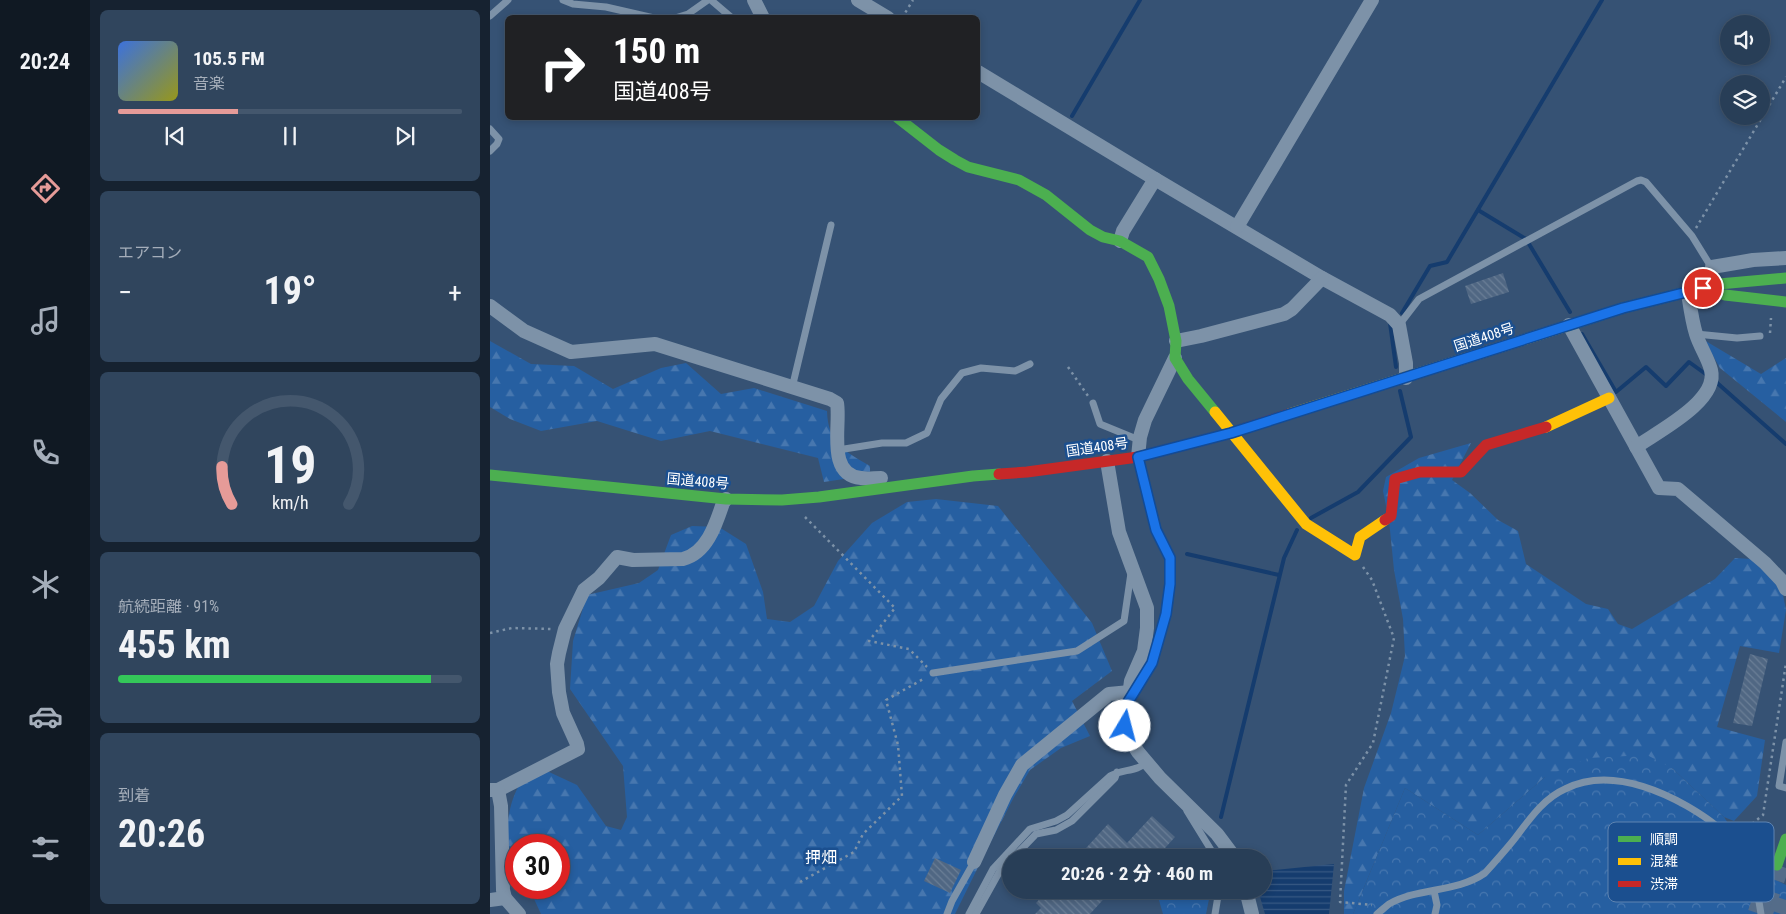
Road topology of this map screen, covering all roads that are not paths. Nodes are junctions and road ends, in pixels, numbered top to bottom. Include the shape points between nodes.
1 (508, 0) edge
2 (563, 0) edge
3 (710, 0) edge
4 (754, 0) edge
5 (858, 0) edge
6 (1372, 0) edge
7 (641, 15) edge
8 (685, 15) edge
9 (729, 15) edge
10 (759, 15) edge
11 (883, 15) edge
12 (490, 16) edge
13 (980, 73) edge
14 (901, 120) edge
15 (490, 129) edge
16 (490, 152) edge
17 (1155, 179) junction
18 (831, 225) dead end
19 (1237, 227) junction
20 (1120, 241) junction
21 (1786, 258) edge
22 (1712, 266) junction
23 (1322, 278) junction
24 (1786, 278) edge
25 (1718, 284) junction
26 (1688, 293) junction
27 (1786, 302) edge
28 (490, 306) edge
29 (1399, 325) junction
30 (1570, 325) junction
31 (1696, 334) junction
32 (1760, 336) dead end
33 (1176, 341) junction
34 (1175, 358) junction
35 (1030, 364) dead end
36 (1406, 378) junction
37 (792, 388) junction
38 (1609, 398) junction
39 (1093, 403) road end
40 (1231, 433) junction
41 (1139, 440) junction
42 (1636, 447) junction
43 (837, 450) junction
44 (1138, 457) junction
45 (1108, 461) junction
46 (490, 475) edge
47 (973, 476) junction
48 (726, 499) junction
49 (1131, 568) junction
50 (1786, 589) edge
51 (933, 674) road end
52 (1129, 697) junction
53 (1786, 742) edge
54 (1147, 762) junction
55 (1117, 772) junction
56 (1786, 788) edge
57 (494, 790) edge
58 (1183, 799) junction
59 (1711, 822) edge
60 (1786, 838) edge
61 (1021, 849) edge
62 (1210, 849) edge
63 (1228, 849) edge
64 (974, 862) joint
65 (1777, 865) tunnel mouth
66 (1002, 868) edge
67 (1434, 891) junction
68 (505, 898) joint
69 (506, 899) edge
70 (1218, 899) edge
71 (1248, 899) edge
72 (490, 900) edge
73 (1380, 912) edge
74 (519, 914) edge
75 (947, 914) edge
76 (969, 914) edge
77 (976, 914) edge
78 (1215, 914) edge
79 (1252, 914) edge
80 (1435, 914) edge

1 - 12 lane
2 - 7 lane
3 - 8 lane
3 - 9 lane
4 - 10 street
5 - 11 street
6 - 19 street
13 - 17 street
14 - 20 main road via 955,160 968,167 1019,180 1046,195 1103,238
15 - 16 lane via 499,139
17 - 19 street
17 - 20 street
18 - 37 lane
19 - 23 street
20 - 33 main road via 1148,257 1169,306
21 - 22 street
22 - 25 lane
22 - 29 lane via 1692,236 1641,180 1419,299
23 - 29 street via 1390,315
23 - 33 street via 1284,314
24 - 25 main road, 国道408号
25 - 26 main road, 国道408号
26 - 27 main road, 国道408号
26 - 30 main road, 国道408号 via 1623,308
26 - 31 street
28 - 37 street via 524,331 571,352 655,344
29 - 36 street
30 - 36 main road, 国道408号
30 - 38 street
31 - 32 lane via 1737,338
31 - 42 street via 1711,378 1705,396 1692,409
33 - 34 main road
34 - 40 main road via 1188,380
34 - 41 street via 1145,420
35 - 43 lane via 1015,370 981,368 962,373 941,399 928,433 906,443
36 - 40 main road, 国道408号
37 - 43 street via 837,403
38 - 40 main road via 1547,427 1486,445 1461,472 1420,472 1394,479 1391,516 1360,537 1355,555 1306,524
38 - 42 street
39 - 41 lane via 1100,424
40 - 44 main road, 国道408号
41 - 44 street
42 - 50 street via 1659,488 1678,490 1765,563
43 - 47 street via 840,464 851,476 860,478
44 - 45 main road, 国道408号
44 - 52 lane via 1156,530 1170,558 1170,584 1166,614 1152,663
45 - 47 main road, 国道408号
45 - 49 street via 1115,514
46 - 48 main road, 国道408号
47 - 48 main road, 国道408号 via 819,497
48 - 57 street via 709,537 691,557 643,560 617,557 584,590 566,629 557,664 563,713 578,749
49 - 51 lane via 1124,621 1077,652
49 - 52 street via 1147,608 1147,628 1144,651 1131,681
52 - 54 street via 1125,726 1129,738
52 - 64 street via 1109,694 1022,765
53 - 56 lane via 1779,786
54 - 55 lane via 1142,767
54 - 58 street
55 - 61 lane via 1116,778 1072,821 1056,830 1036,834
55 - 76 lane via 1067,815 1030,829 993,869
57 - 68 street via 501,806
58 - 62 lane via 1187,813
58 - 63 street
59 - 67 lane via 1675,800 1636,784 1596,780 1579,783 1557,793 1533,815 1485,874 1459,886
60 - 65 main road
64 - 75 lane
66 - 77 lane
67 - 73 lane via 1402,898
67 - 80 lane
68 - 72 street
69 - 74 street
70 - 78 lane
71 - 79 street

